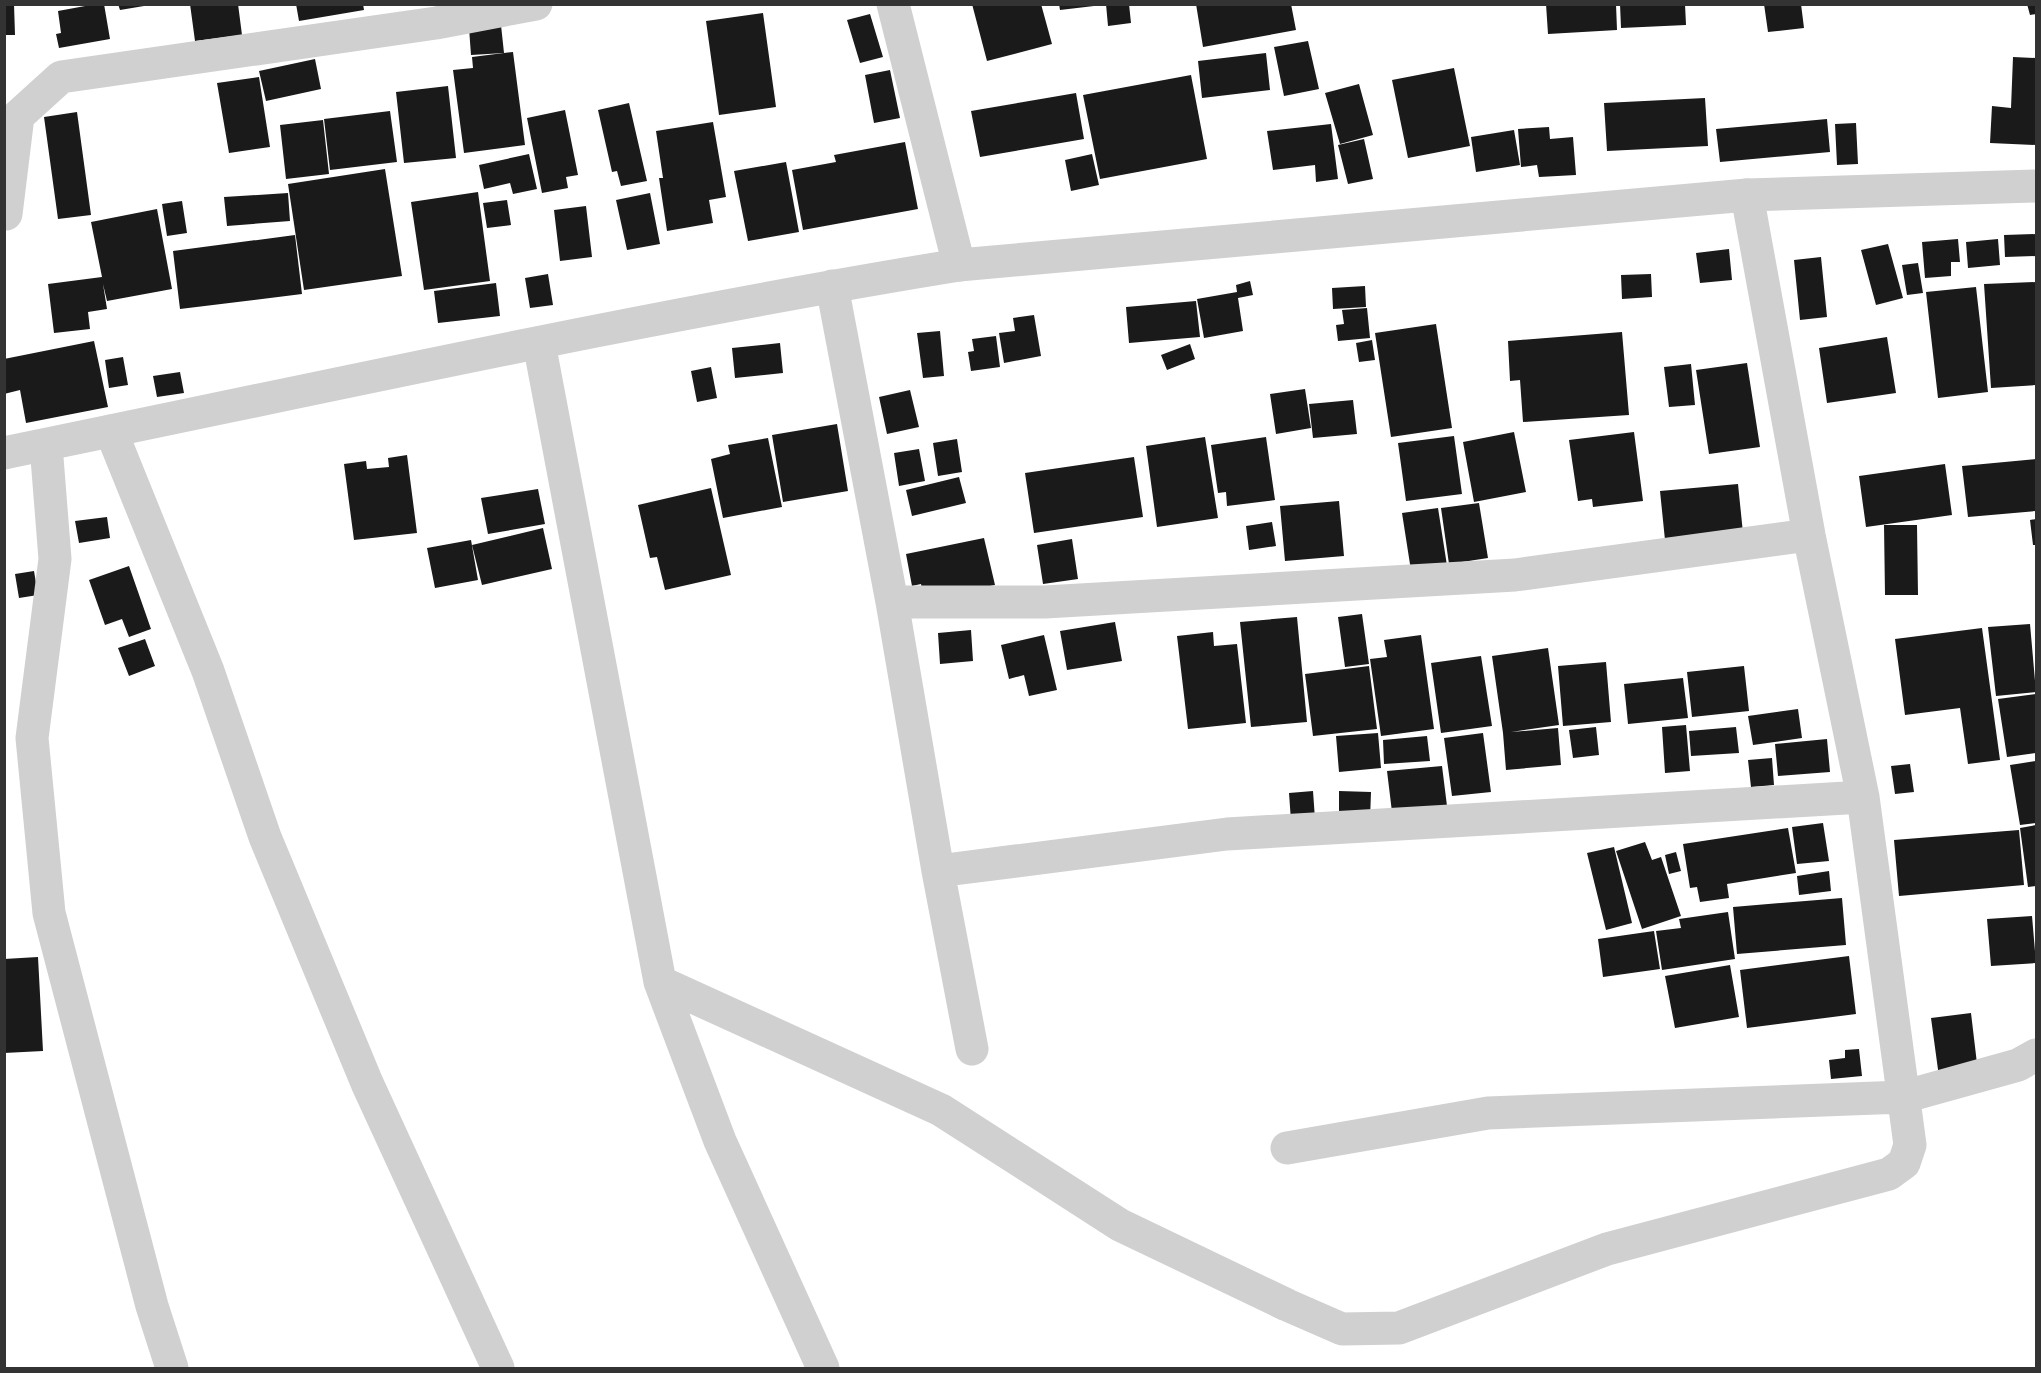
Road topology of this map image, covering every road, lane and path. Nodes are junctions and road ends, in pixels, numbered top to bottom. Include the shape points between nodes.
1 (536, 4) edge
2 (893, 4) edge
3 (2037, 186) edge
4 (1747, 195) junction
5 (6, 214) edge
6 (959, 265) junction
7 (832, 285) junction
8 (539, 342) junction
9 (111, 431) junction
10 (46, 445) junction
11 (4, 453) edge
12 (1809, 535) junction
13 (892, 602) junction
14 (1863, 797) junction
15 (938, 871) junction
16 (660, 982) junction
17 (972, 1049) dead end
18 (2037, 1055) edge
19 (1904, 1097) junction
20 (1287, 1148) dead end
21 (172, 1368) edge
22 (498, 1368) edge
23 (823, 1368) edge

1 - 5 street via 436,23 61,77 18,116
2 - 6 street
3 - 4 street
4 - 6 street
4 - 12 street
6 - 7 street
7 - 8 street
7 - 13 street
8 - 9 street
8 - 16 street
9 - 10 street
9 - 22 street via 208,671 265,837 367,1083
10 - 11 street
10 - 21 street via 55,560 32,738 49,913 148,1294
12 - 13 street via 1515,575 1045,602
12 - 14 street
13 - 15 street
14 - 15 street via 1227,834
14 - 19 street
15 - 17 street
16 - 19 street via 940,1110 1120,1226 1342,1329 1399,1328 1607,1249 1889,1174 1904,1163 1910,1145
16 - 23 street via 720,1141
18 - 19 street via 2018,1065
19 - 20 street via 1488,1113

